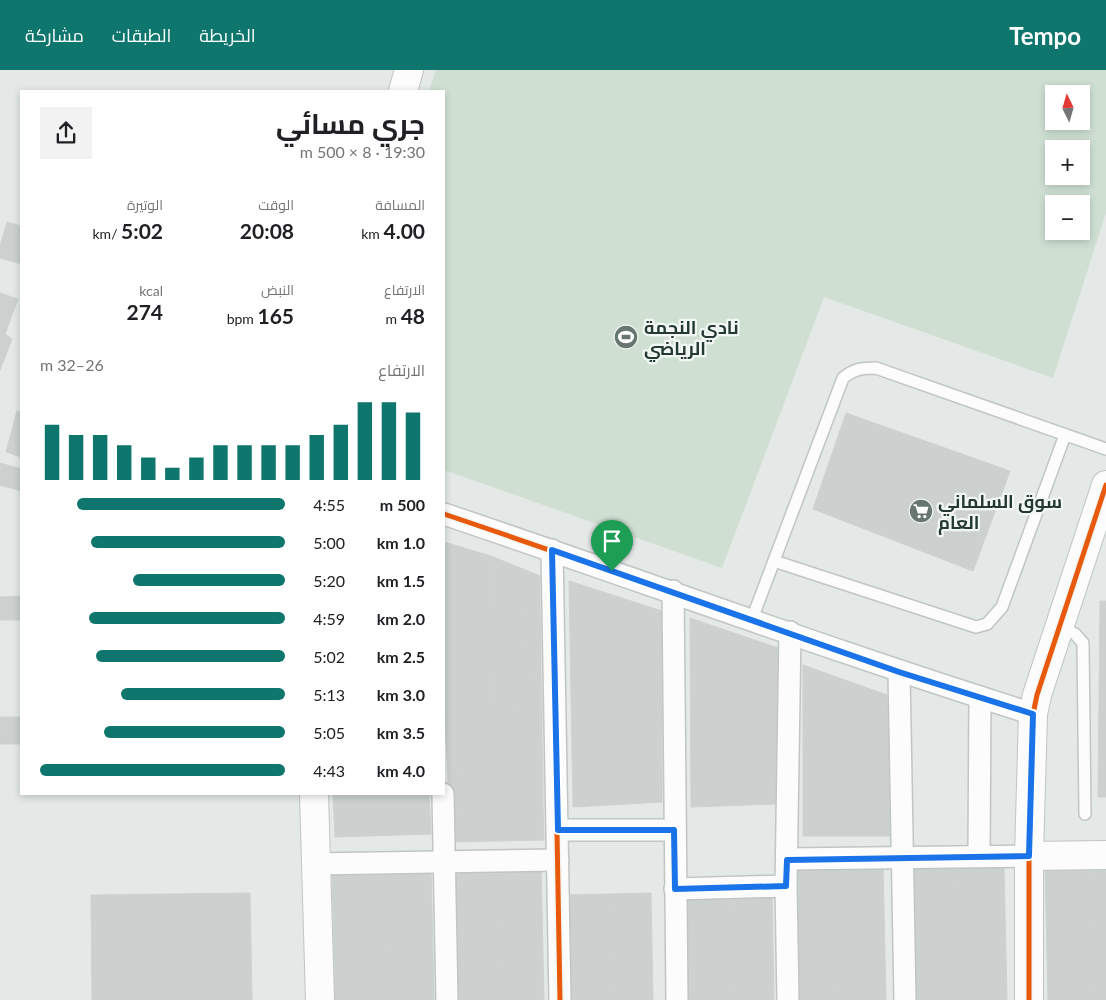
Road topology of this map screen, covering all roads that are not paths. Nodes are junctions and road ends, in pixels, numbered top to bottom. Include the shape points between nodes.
1 (409, 70) edge
2 (403, 90) edge
3 (1065, 435) junction
4 (1106, 449) edge
5 (1103, 501) edge
6 (445, 514) edge
7 (552, 550) junction
8 (774, 561) junction
9 (673, 591) junction
10 (752, 619) junction
11 (1060, 626) junction
12 (790, 632) junction
13 (899, 672) junction
14 (980, 698) junction
15 (1033, 714) junction
16 (314, 795) edge
17 (443, 795) edge
18 (1085, 814) dead end
19 (558, 830) junction
20 (674, 830) junction
21 (1106, 855) edge
22 (979, 856) junction
23 (1029, 856) junction
24 (903, 858) junction
25 (444, 860) junction
26 (558, 860) junction
27 (787, 860) junction
28 (315, 864) junction
29 (786, 886) junction
30 (675, 889) junction
31 (320, 1000) edge
32 (447, 1000) edge
33 (560, 1000) edge
34 (677, 1000) edge
35 (788, 1000) edge
36 (905, 1000) edge
37 (1029, 1000) edge

1 - 2 street
3 - 4 lane
3 - 8 lane via 1002,606 987,624 976,627
3 - 8 lane via 876,368 852,370 843,378
5 - 11 street
6 - 7 street
7 - 9 street
7 - 19 street
8 - 10 lane
9 - 10 street
9 - 20 street
10 - 12 street
11 - 15 street
11 - 18 lane via 1083,642
12 - 13 street
12 - 27 street
13 - 14 street
13 - 24 street
14 - 15 street
14 - 22 street
15 - 23 street
16 - 28 street
17 - 25 street
19 - 20 street
19 - 26 street
20 - 30 street
21 - 23 street
22 - 23 street
22 - 24 street
23 - 37 street
24 - 27 street
24 - 36 street
25 - 26 street
25 - 28 street
25 - 32 street
26 - 33 street
27 - 29 street
28 - 31 street
29 - 30 street
29 - 35 street
30 - 34 street

